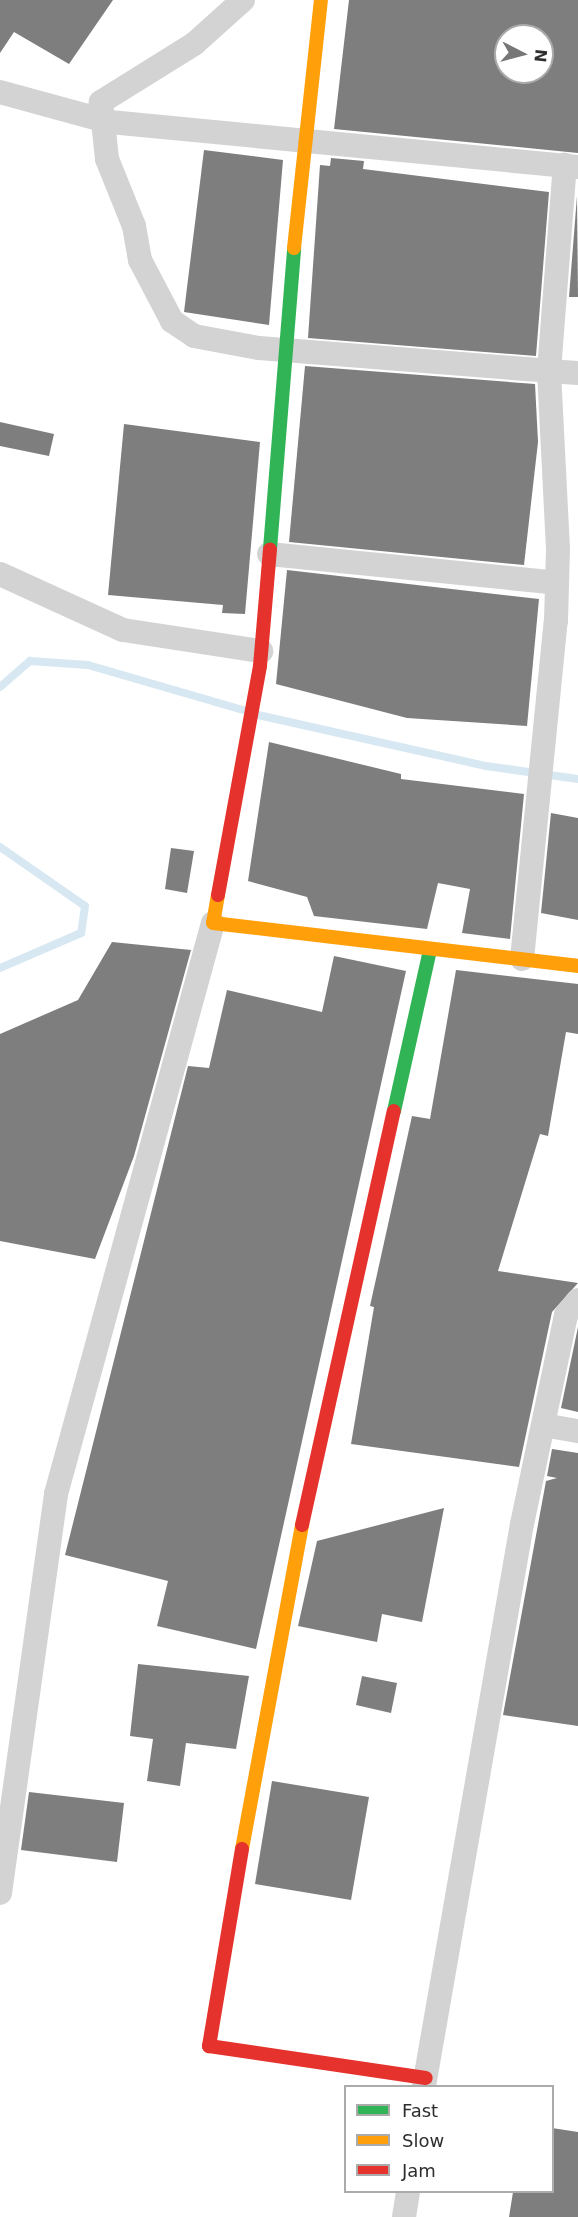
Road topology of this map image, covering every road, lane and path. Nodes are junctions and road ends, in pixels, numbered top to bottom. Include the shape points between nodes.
1 (243, 0) edge
2 (321, 0) edge
3 (0, 92) edge
4 (99, 119) junction
5 (303, 142) junction
6 (571, 166) edge
7 (287, 348) junction
8 (549, 371) junction
9 (578, 373) edge
10 (269, 554) junction
11 (0, 574) edge
12 (557, 583) junction
13 (261, 659) junction
14 (213, 923) junction
15 (430, 950) junction
16 (522, 959) junction
17 (578, 966) edge
18 (578, 1300) edge
19 (543, 1425) junction
20 (578, 1431) edge
21 (5, 1842) edge
22 (0, 1893) edge
23 (425, 2082) edge
24 (408, 2193) edge
25 (404, 2217) edge

1 - 4 street via 142,80 109,92 101,102
2 - 5 street
3 - 4 street
4 - 5 street
4 - 7 street via 140,260 172,321 194,336 223,343
5 - 6 street
5 - 7 street
6 - 8 street
7 - 8 street
7 - 10 street
8 - 9 street
8 - 12 street
10 - 12 street
10 - 13 street
11 - 13 street via 123,630
12 - 16 street via 545,746
13 - 14 street via 250,739
14 - 15 street
14 - 21 street via 56,1494
15 - 16 street
15 - 23 street via 278,1630 209,2046
16 - 17 street
18 - 19 street via 566,1315
19 - 20 street
19 - 23 street
21 - 22 street
24 - 25 street

